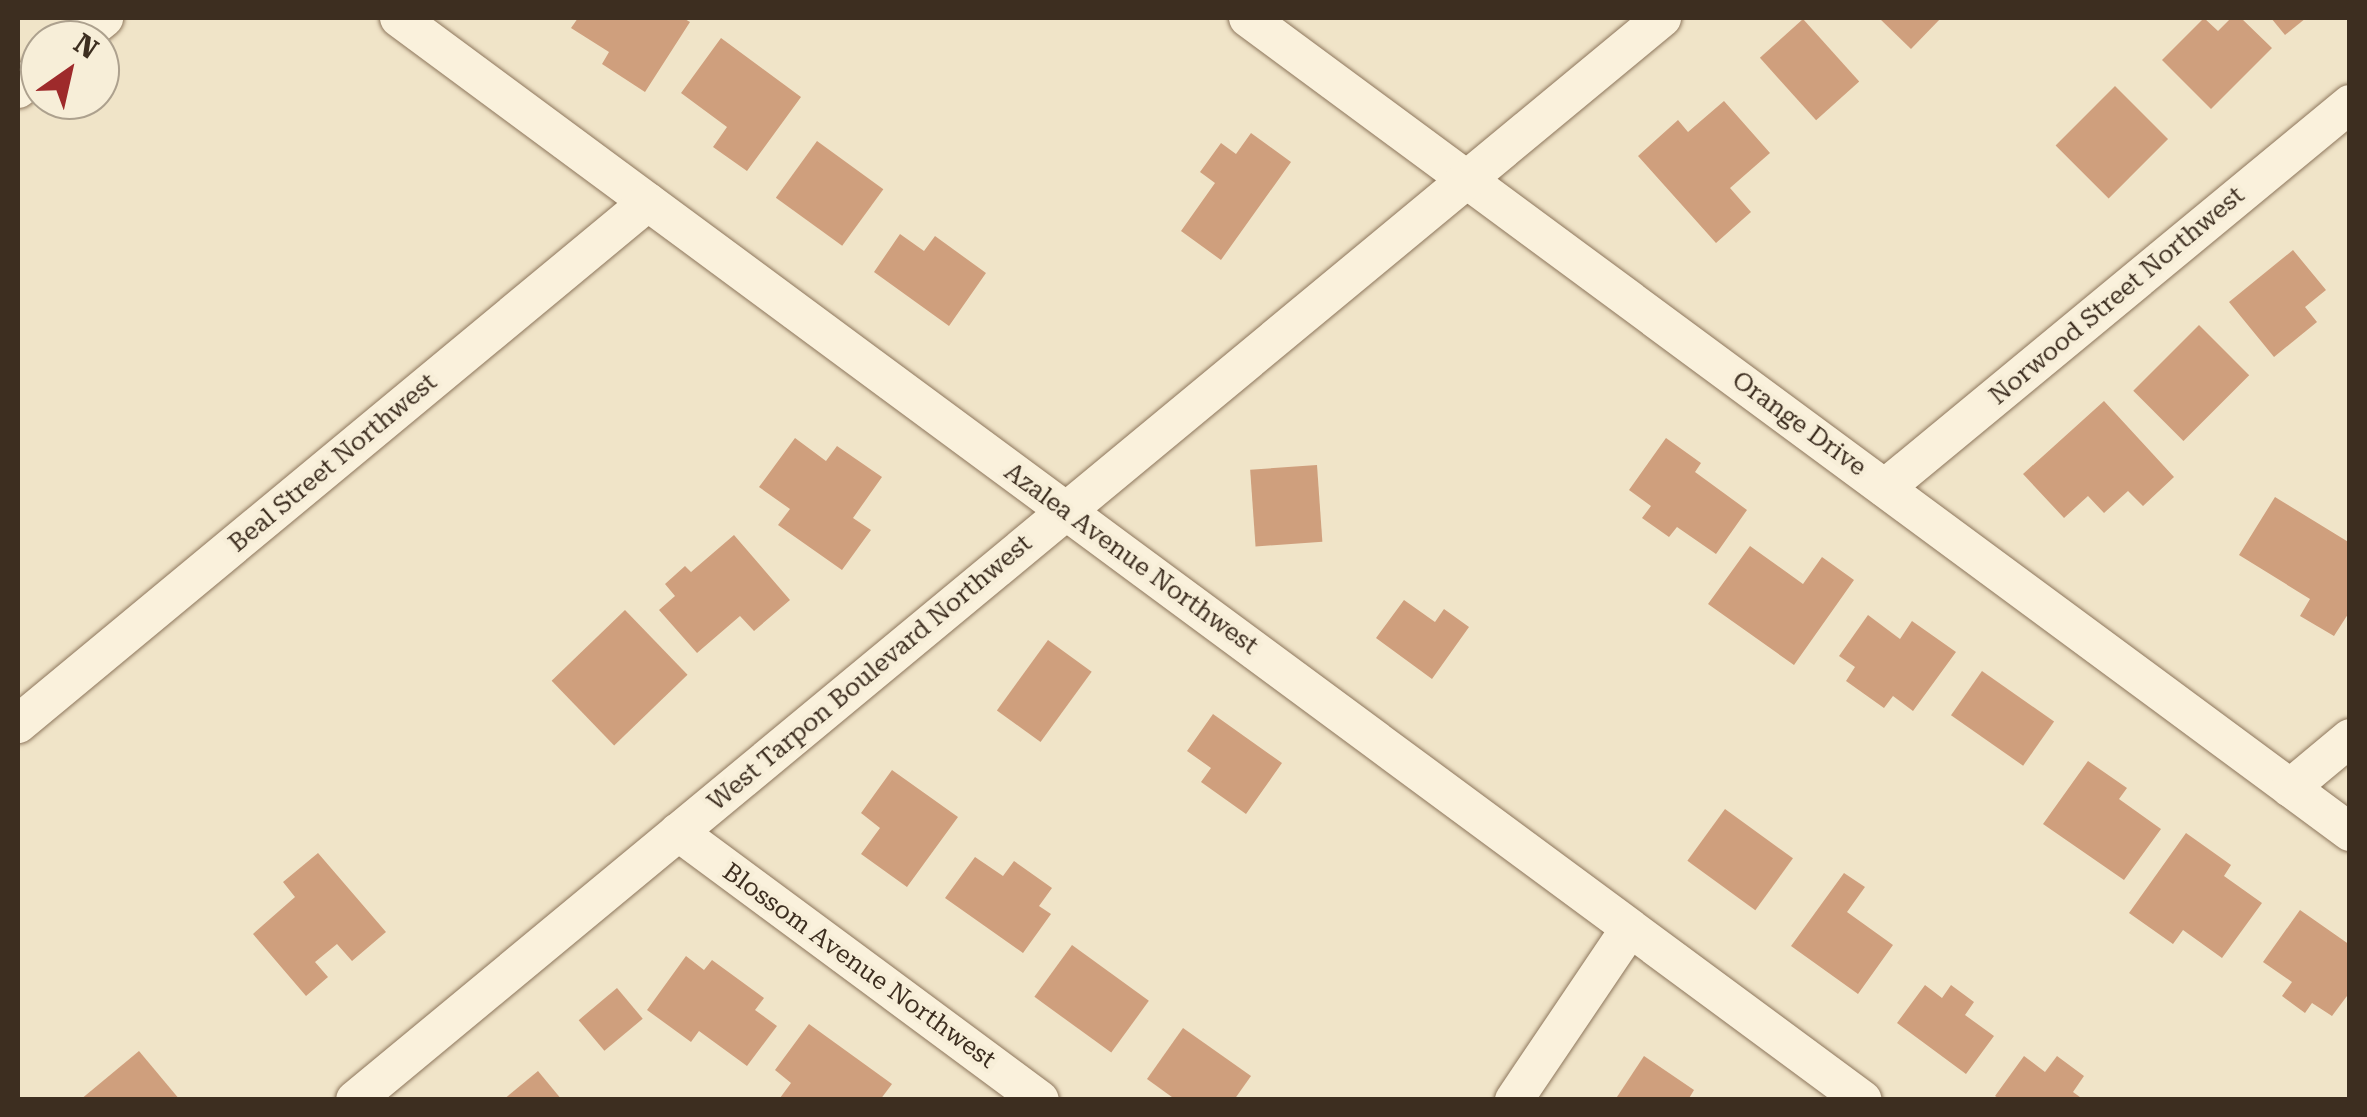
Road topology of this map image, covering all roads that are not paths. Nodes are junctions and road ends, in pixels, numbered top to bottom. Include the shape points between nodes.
1 (399, 18) edge
2 (1248, 18) edge
3 (1662, 18) edge
4 (2350, 104) edge
5 (1467, 179) junction
6 (648, 202) junction
7 (1886, 488) junction
8 (1066, 511) junction
9 (18, 724) edge
10 (2350, 738) edge
11 (2290, 788) junction
12 (678, 832) junction
13 (2350, 832) edge
14 (1630, 928) junction
15 (355, 1100) edge
16 (1040, 1100) edge
17 (1514, 1100) edge
18 (1863, 1100) edge

1 - 6 street, Azalea Avenue Northwest
2 - 5 street, Orange Drive
3 - 5 street, West Tarpon Boulevard Northwest
4 - 7 street, Norwood Street Northwest
5 - 7 street, Orange Drive
5 - 8 street, West Tarpon Boulevard Northwest
6 - 8 street, Azalea Avenue Northwest
6 - 9 street, Beal Street Northwest
7 - 11 street, Orange Drive
8 - 12 street, West Tarpon Boulevard Northwest
8 - 14 street, Azalea Avenue Northwest
10 - 11 street
11 - 13 street, Orange Drive
12 - 15 street, West Tarpon Boulevard Northwest
12 - 16 street, Blossom Avenue Northwest
14 - 17 street
14 - 18 street, Azalea Avenue Northwest

